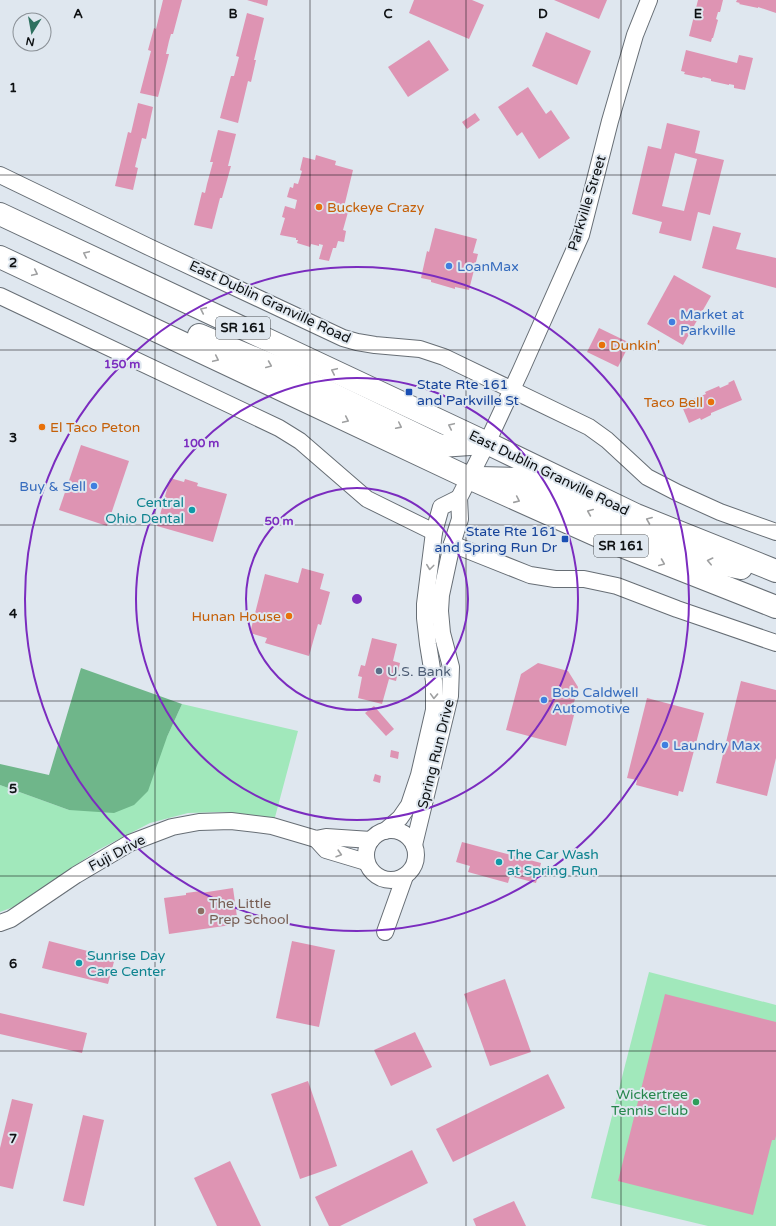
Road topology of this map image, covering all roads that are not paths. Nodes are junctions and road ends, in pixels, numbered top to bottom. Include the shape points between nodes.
1 (649, 0) edge
2 (0, 175) edge
3 (0, 214) edge
4 (0, 257) edge
5 (0, 296) edge
6 (101, 304) junction
7 (511, 390) junction
8 (487, 443) junction
9 (469, 478) junction
10 (459, 498) junction
11 (434, 532) junction
12 (776, 532) edge
13 (452, 544) junction
14 (776, 571) edge
15 (776, 574) edge
16 (774, 606) edge
17 (776, 643) edge
18 (385, 831) junction
19 (316, 839) junction
20 (371, 840) junction
21 (414, 845) junction
22 (366, 862) junction
23 (405, 876) junction
24 (382, 878) junction
25 (392, 912) junction
26 (0, 923) edge
27 (385, 932) dead end

1 - 7 street, Parkville Street via 635,35 610,121 581,235
2 - 7 street, East Dublin Granville Road via 343,338 432,352
8 -> 3 main road, East Dublin Granville Road / SR 161
4 -> 6 main road, SR 161
5 - 11 street via 279,428 300,441 367,499
6 -> 8 main road via 196,334 271,365 440,446
6 -> 9 main road, SR 161
7 - 8 street, Parkville Street
7 - 12 street, East Dublin Granville Road via 589,426 638,470 658,484 720,512
8 - 9 street, Spring Run Drive
14 -> 8 main road, East Dublin Granville Road / SR 161 via 636,515
9 - 10 street, Spring Run Drive
15 -> 9 main road via 702,560 515,479
9 -> 16 main road, SR 161 via 614,543
10 - 11 street, Spring Run Drive via 441,507
10 - 13 street, Spring Run Drive via 460,519
11 -> 18 street, Spring Run Drive via 425,604 434,681 434,710 419,775 409,805 400,818
13 - 17 street via 530,575 555,579 584,579 617,586
13 - 21 street, Spring Run Drive via 440,611 442,633 451,666 450,696
18 - 20 street
18 - 21 street via 394,830 402,833
19 - 20 street, Fuji Drive via 326,837
19 -> 22 street, Fuji Drive via 326,850
19 - 26 street, Fuji Drive via 272,826 231,821 199,822 172,827 130,843 11,919
20 - 22 street via 367,846
21 - 23 street via 416,858
22 - 24 street via 375,875
23 - 24 street via 390,880
23 - 25 street
24 - 25 street
25 - 27 street

